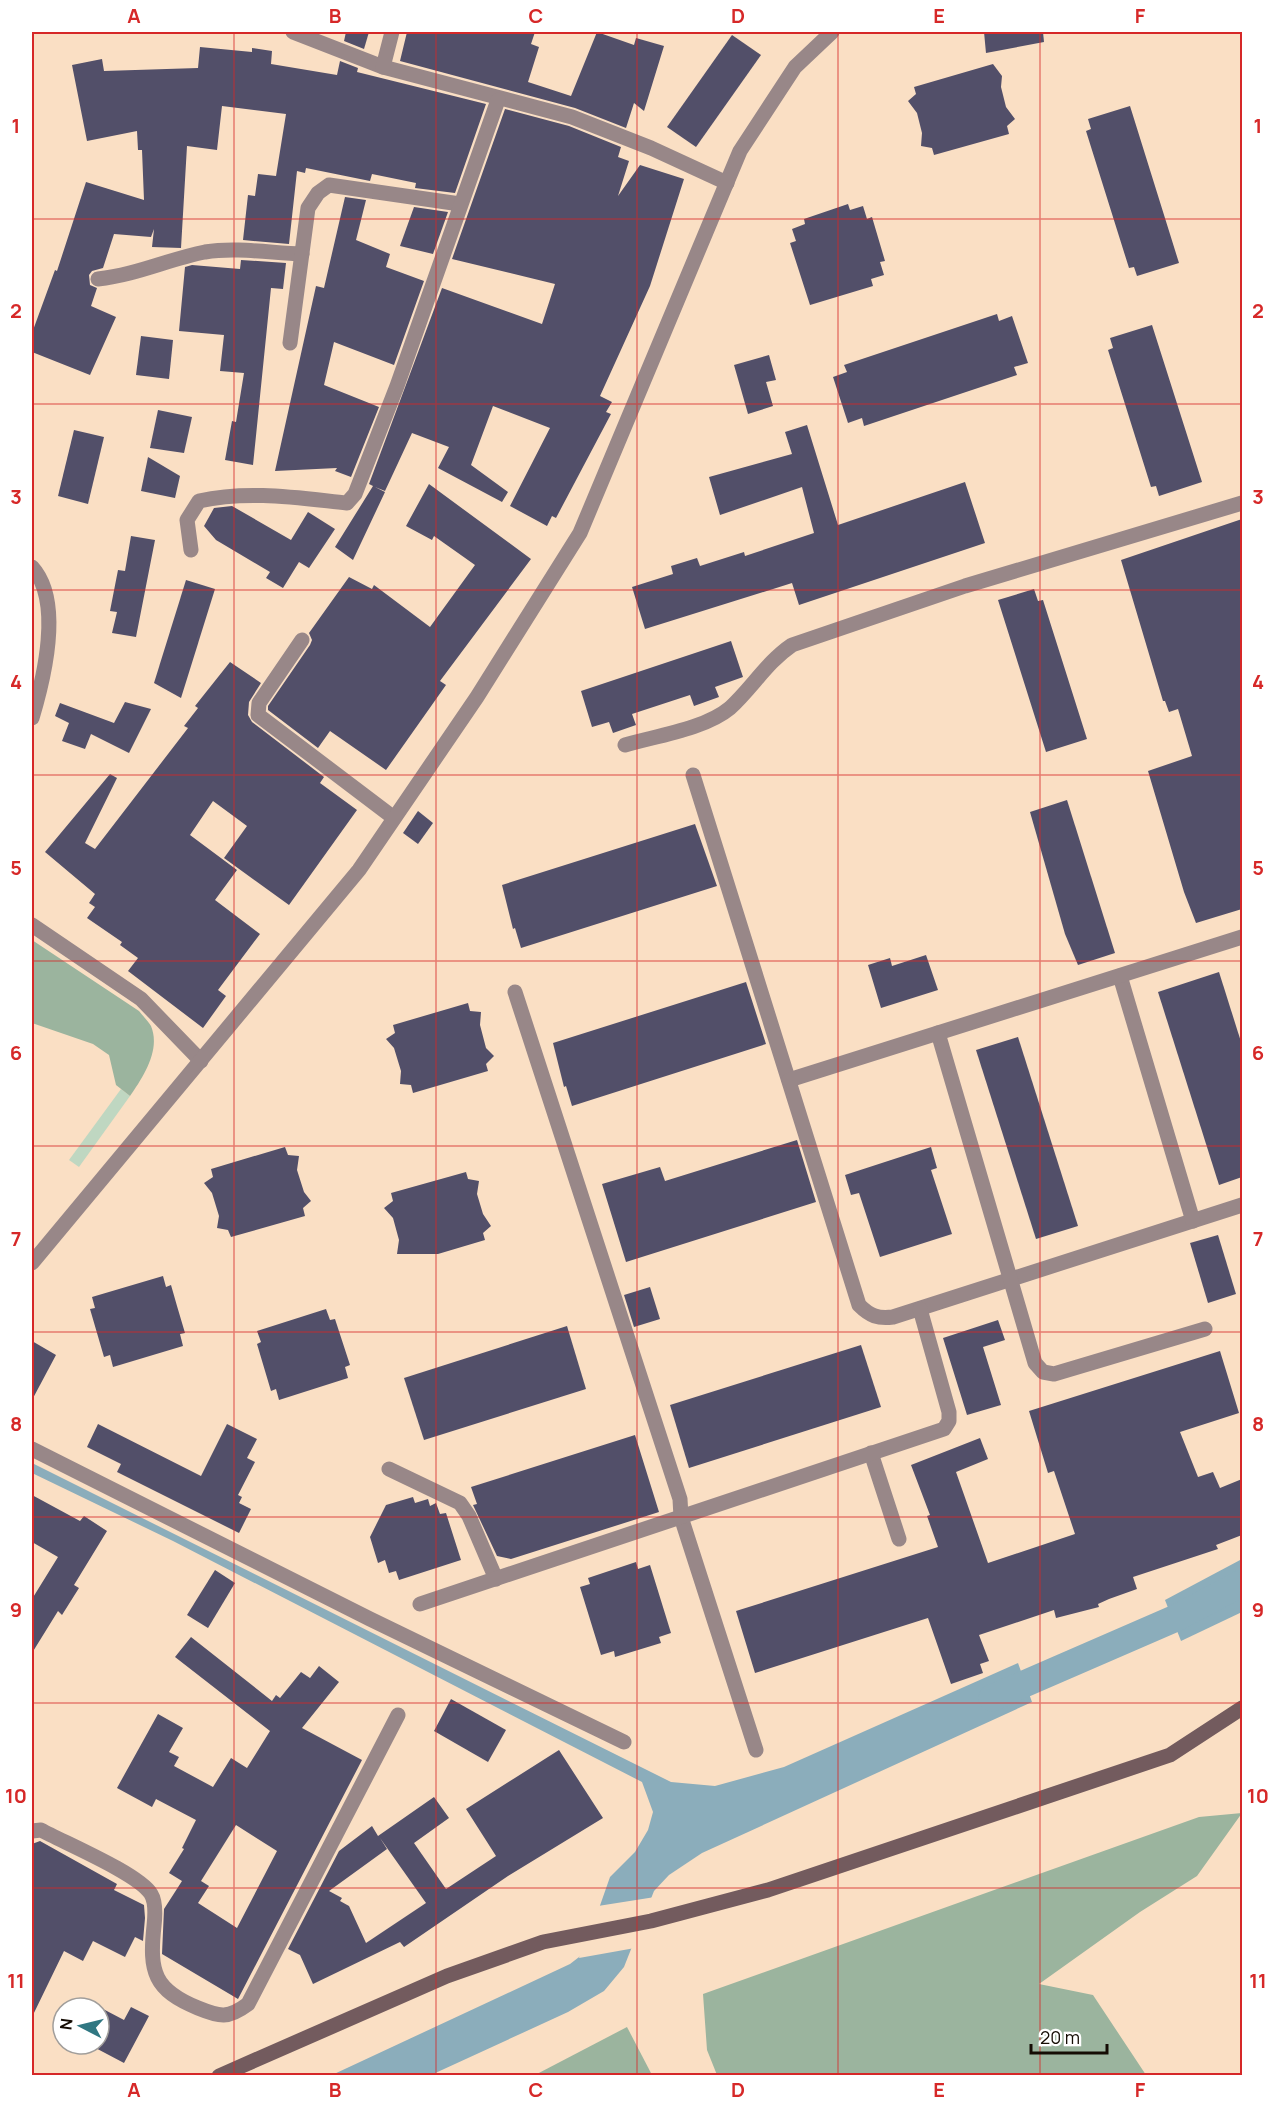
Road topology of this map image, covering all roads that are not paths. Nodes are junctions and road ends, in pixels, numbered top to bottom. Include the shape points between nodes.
1 (293, 32) edge
2 (392, 32) edge
3 (823, 34) edge
4 (383, 67) junction
5 (498, 100) junction
6 (727, 183) junction
7 (460, 204) junction
8 (302, 254) junction
9 (98, 279) dead end
10 (290, 343) dead end
11 (1242, 503) edge
12 (191, 550) dead end
13 (32, 567) edge
14 (302, 640) dead end
15 (32, 718) edge
16 (625, 745) dead end
17 (693, 775) dead end
18 (394, 818) junction
19 (32, 925) edge
20 (1242, 938) edge
21 (1120, 976) junction
22 (515, 992) dead end
23 (938, 1034) junction
24 (201, 1061) junction
25 (789, 1080) junction
26 (1242, 1205) edge
27 (1193, 1221) junction
28 (32, 1263) edge
29 (1012, 1279) junction
30 (920, 1309) junction
31 (1205, 1329) dead end
32 (32, 1449) edge
33 (871, 1453) junction
34 (389, 1469) dead end
35 (681, 1517) junction
36 (899, 1539) dead end
37 (496, 1579) junction
38 (420, 1605) dead end
39 (1242, 1708) edge
40 (398, 1715) dead end
41 (624, 1742) dead end
42 (756, 1750) dead end
43 (32, 1831) edge
44 (219, 2076) edge

1 - 4 street
2 - 4 street
3 - 6 street via 795,67 740,151
4 - 5 street
5 - 6 street via 572,117
5 - 7 street
6 - 18 street via 580,533 477,697
7 - 8 street via 329,185 308,208
7 - 12 street via 355,494 347,503 256,495 199,501 188,520
8 - 9 street via 204,252 123,277
8 - 10 street
11 - 16 street via 965,586 792,645 729,708 709,721
13 - 15 street via 40,577 47,606 48,645
14 - 18 street via 259,703 258,715
17 - 25 street
18 - 24 street via 359,870
19 - 24 street via 141,999
20 - 21 street
21 - 23 street
21 - 27 street
22 - 35 street via 680,1499
23 - 25 street
23 - 29 street
24 - 28 street
25 - 30 street via 859,1305 869,1315 881,1318
26 - 27 street
27 - 29 street
29 - 30 street
29 - 31 street via 1035,1364 1042,1372 1054,1374
30 - 33 street via 949,1421 944,1429
32 - 41 street
33 - 35 street
33 - 36 street
34 - 37 street via 460,1503
35 - 37 street
35 - 42 street
37 - 38 street
39 - 44 main road via 1170,1755 768,1890 651,1921 543,1942 447,1976
40 - 43 street via 248,2004 233,2015 214,2014 183,2002 168,1993 156,1977 152,1895 137,1880 41,1830

